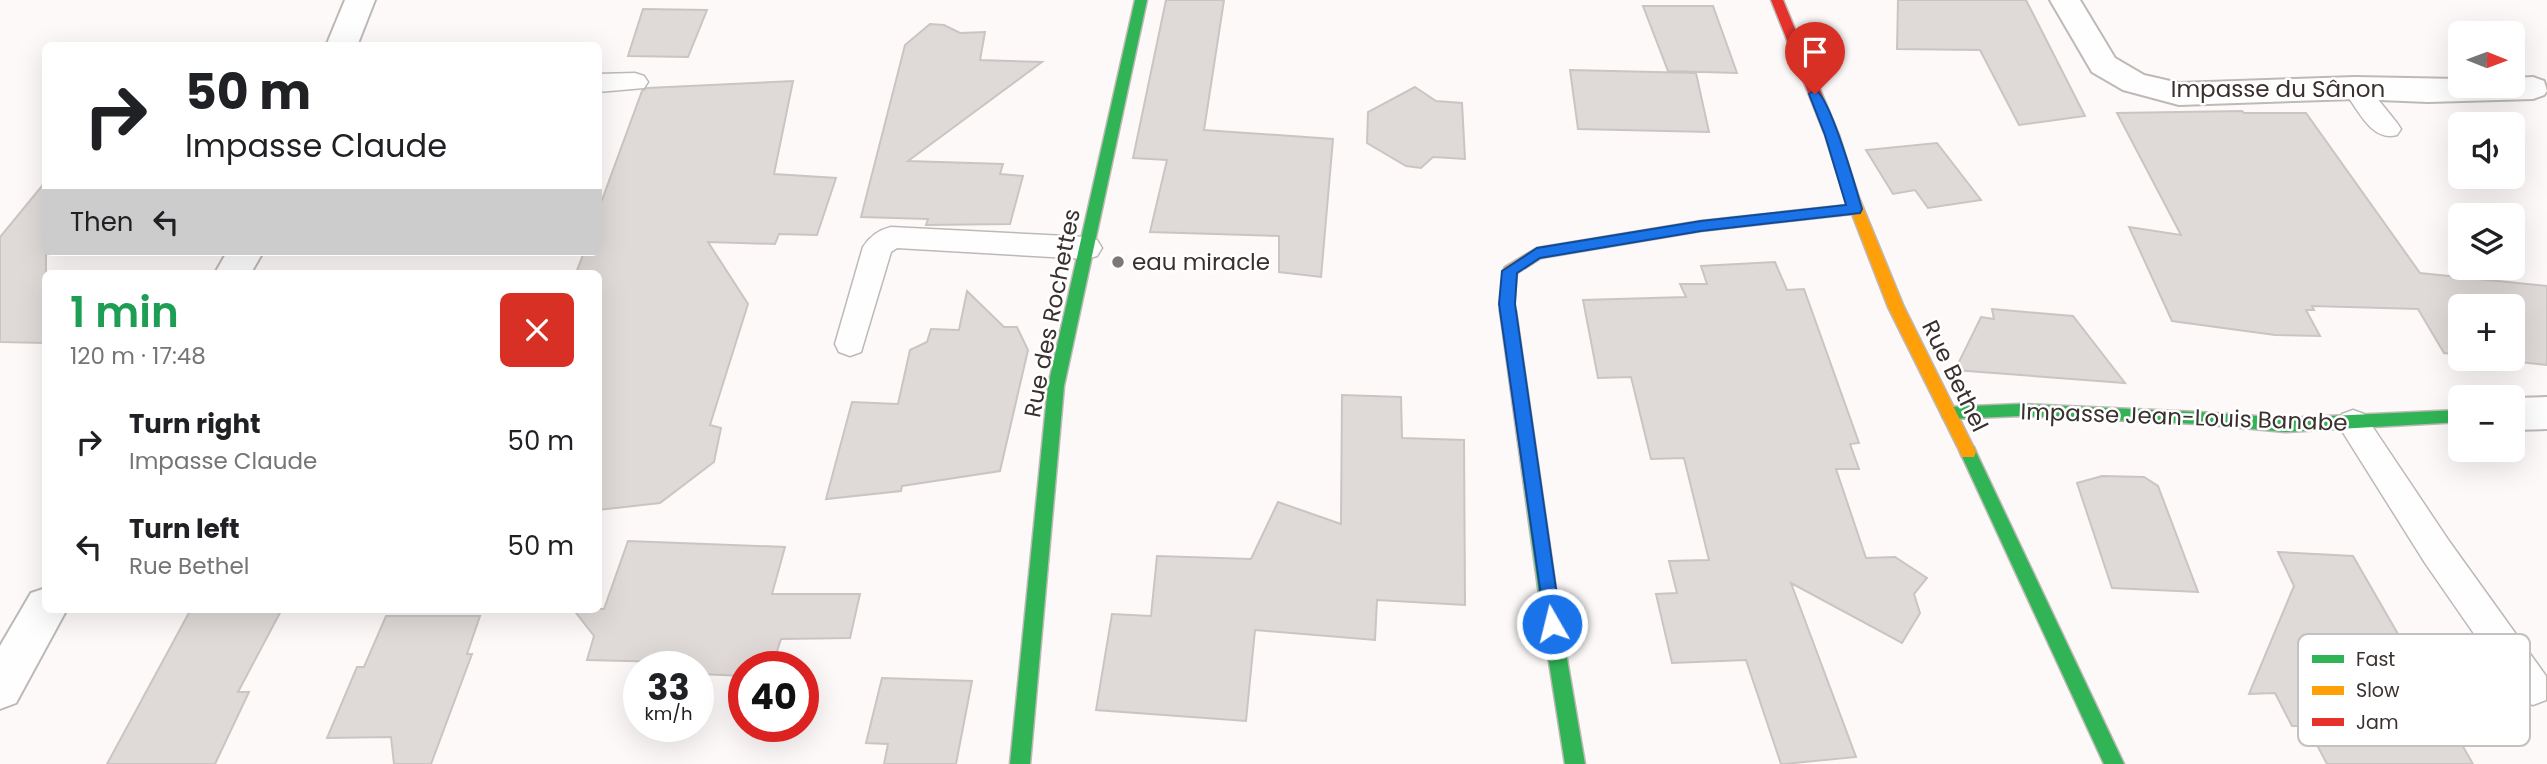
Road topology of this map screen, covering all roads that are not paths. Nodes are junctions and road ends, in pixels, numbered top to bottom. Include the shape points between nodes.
1 (360, 0) edge
2 (1141, 0) edge
3 (1777, 0) edge
4 (2065, 0) edge
5 (343, 42) edge
6 (635, 82) dead end
7 (602, 83) edge
8 (2355, 88) junction
9 (2533, 88) dead end
10 (2387, 129) dead end
11 (1854, 209) junction
12 (1087, 248) junction
13 (850, 344) dead end
14 (1949, 413) junction
15 (2547, 413) edge
16 (2525, 414) edge
17 (2448, 417) edge
18 (2353, 424) junction
19 (43, 613) edge
20 (2495, 634) edge
21 (2530, 684) edge
22 (0, 688) edge
23 (2533, 688) dead end
24 (1020, 764) edge
25 (1576, 764) edge
26 (2114, 764) edge

1 - 5 street
2 - 12 street, Rue des Rochettes
3 - 11 street, Rue Bethel via 1832,135
4 - 8 street, Impasse du Sânon via 2103,65 2133,83 2179,94
6 - 7 lane
8 - 9 street, Impasse du Sânon
8 - 10 lane
11 - 14 street, Rue Bethel
11 - 25 street via 1701,226 1537,253 1510,271 1507,304
12 - 13 lane via 891,237 878,247
12 - 24 street, Rue des Rochettes via 1056,386
14 - 18 street, Impasse Jean-Louis Banabe via 2020,410 2286,425
14 - 26 street, Rue Bethel
15 - 16 street
17 - 18 street, Impasse Jean-Louis Banabe
18 - 20 lane
19 - 22 street
21 - 23 lane

